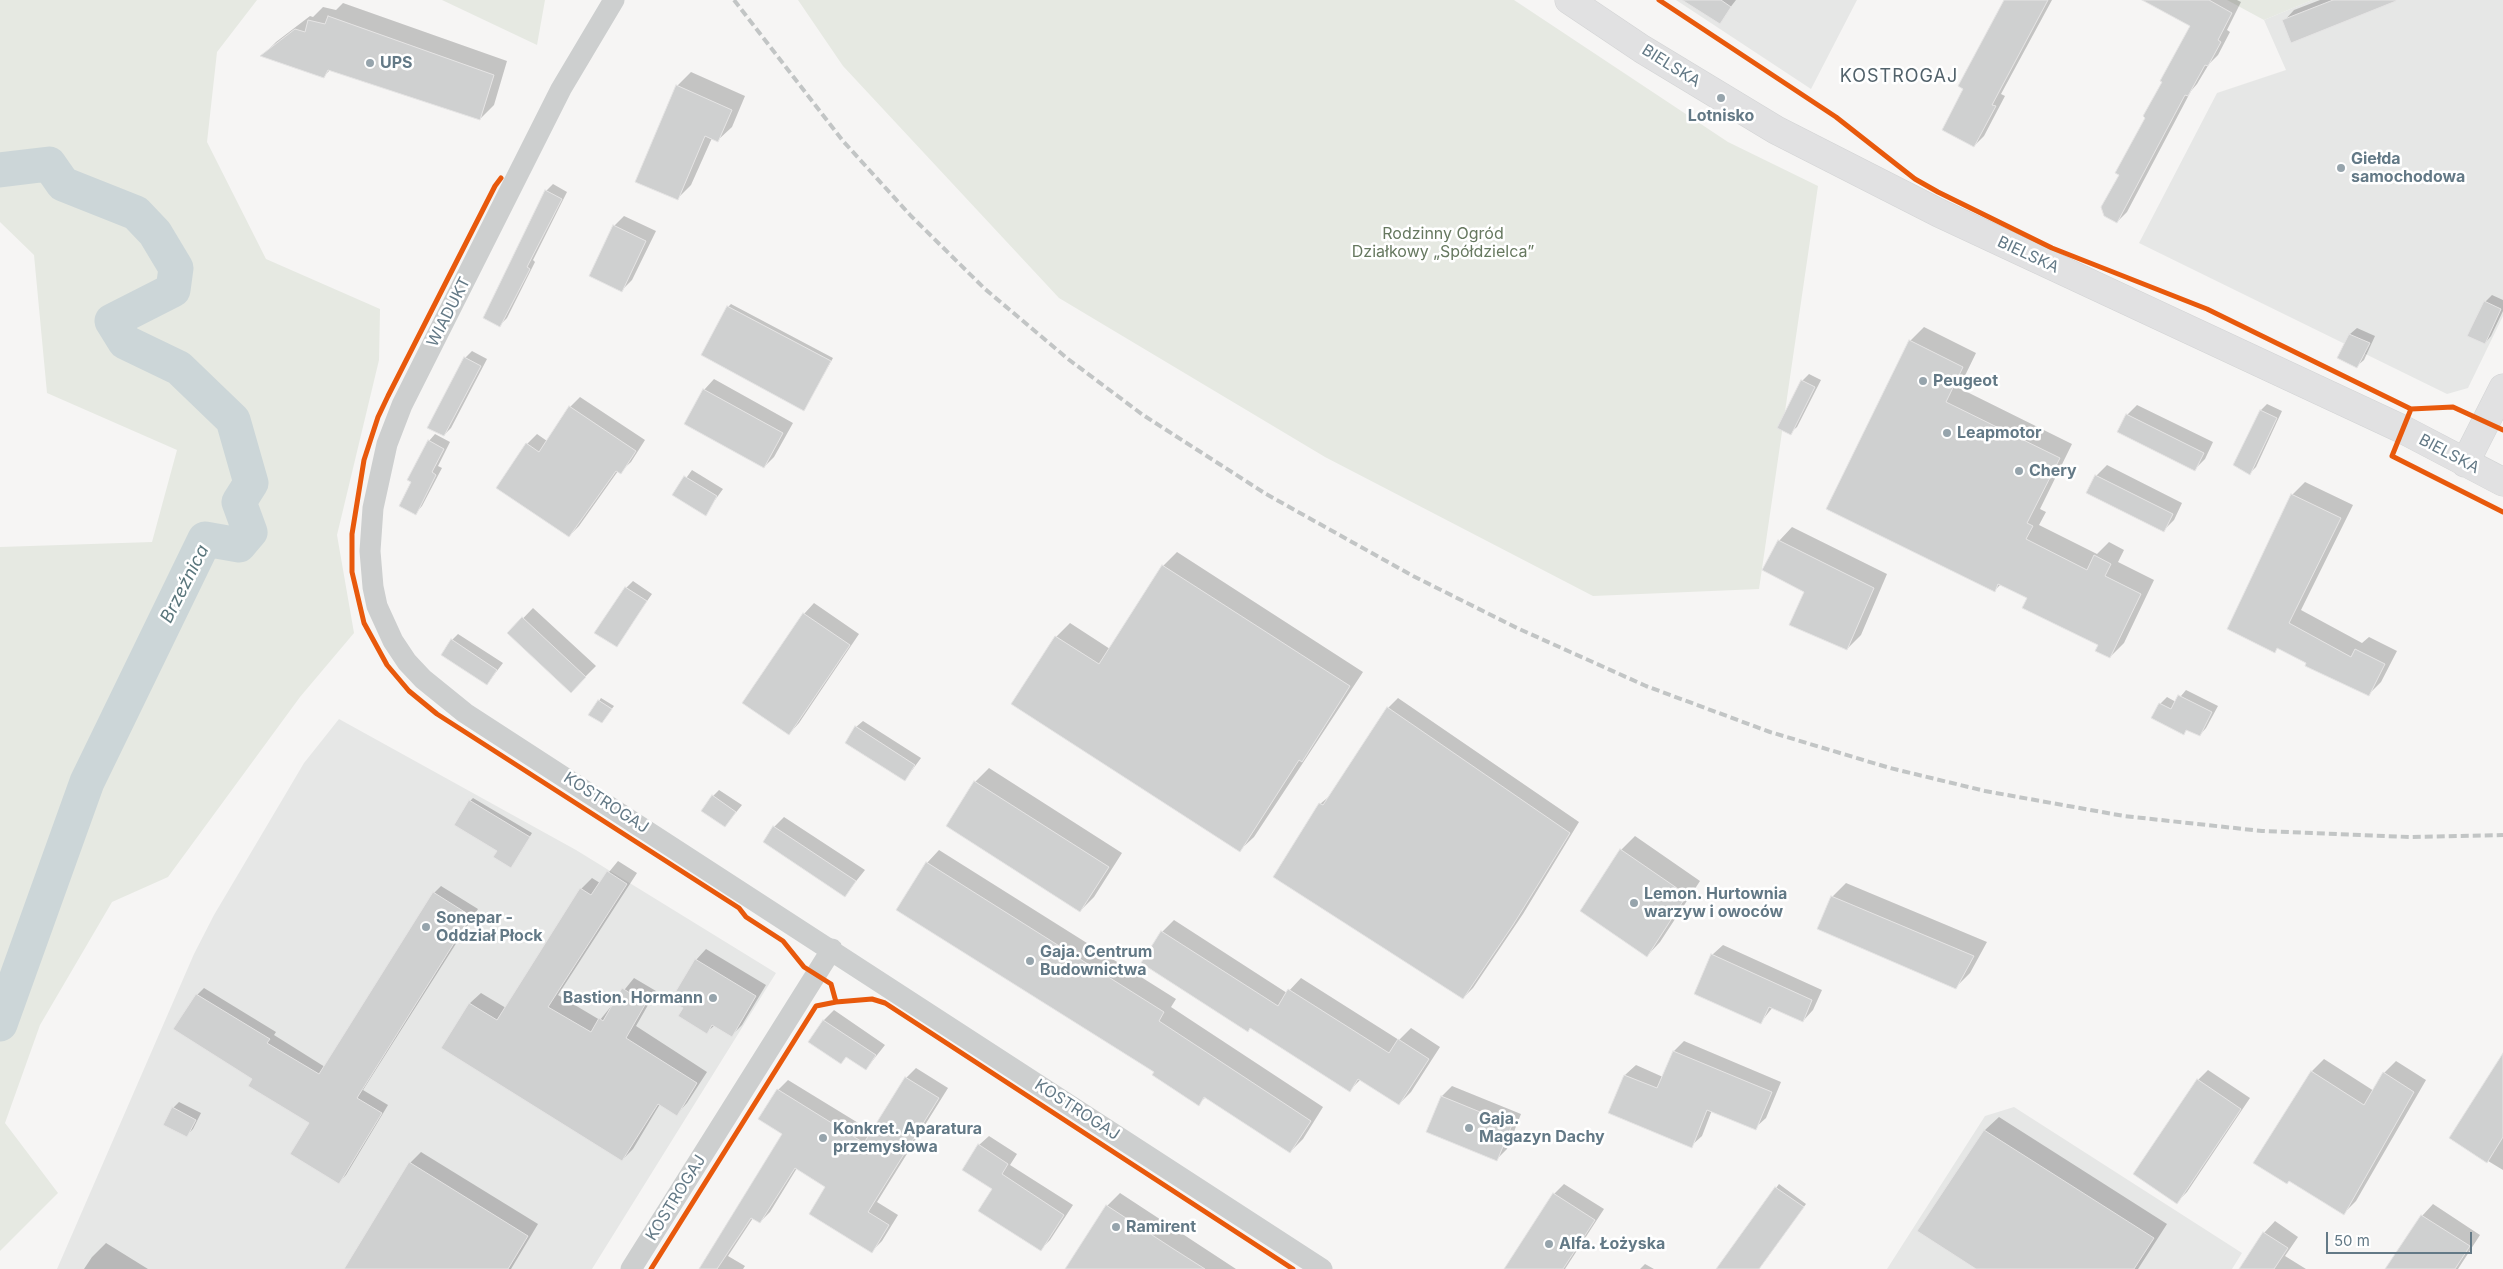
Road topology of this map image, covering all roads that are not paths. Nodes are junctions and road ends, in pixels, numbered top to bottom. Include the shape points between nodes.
1 (1569, 0) edge
2 (615, 1) edge
3 (2503, 388) edge
4 (2465, 462) junction
5 (2503, 482) edge
6 (393, 641) joint
7 (832, 950) junction
8 (631, 1269) edge
9 (1322, 1269) edge

1 - 4 main road, BIELSKA via 1721,98 1799,142 1939,213 2274,368
2 - 6 street, WIADUKT via 554,104 402,405 387,444 373,508 370,551 377,606
3 - 4 main road
4 - 5 main road, BIELSKA
6 - 7 street, KOSTROGAJ via 423,679 464,713
7 - 8 street, KOSTROGAJ
7 - 9 street, KOSTROGAJ

